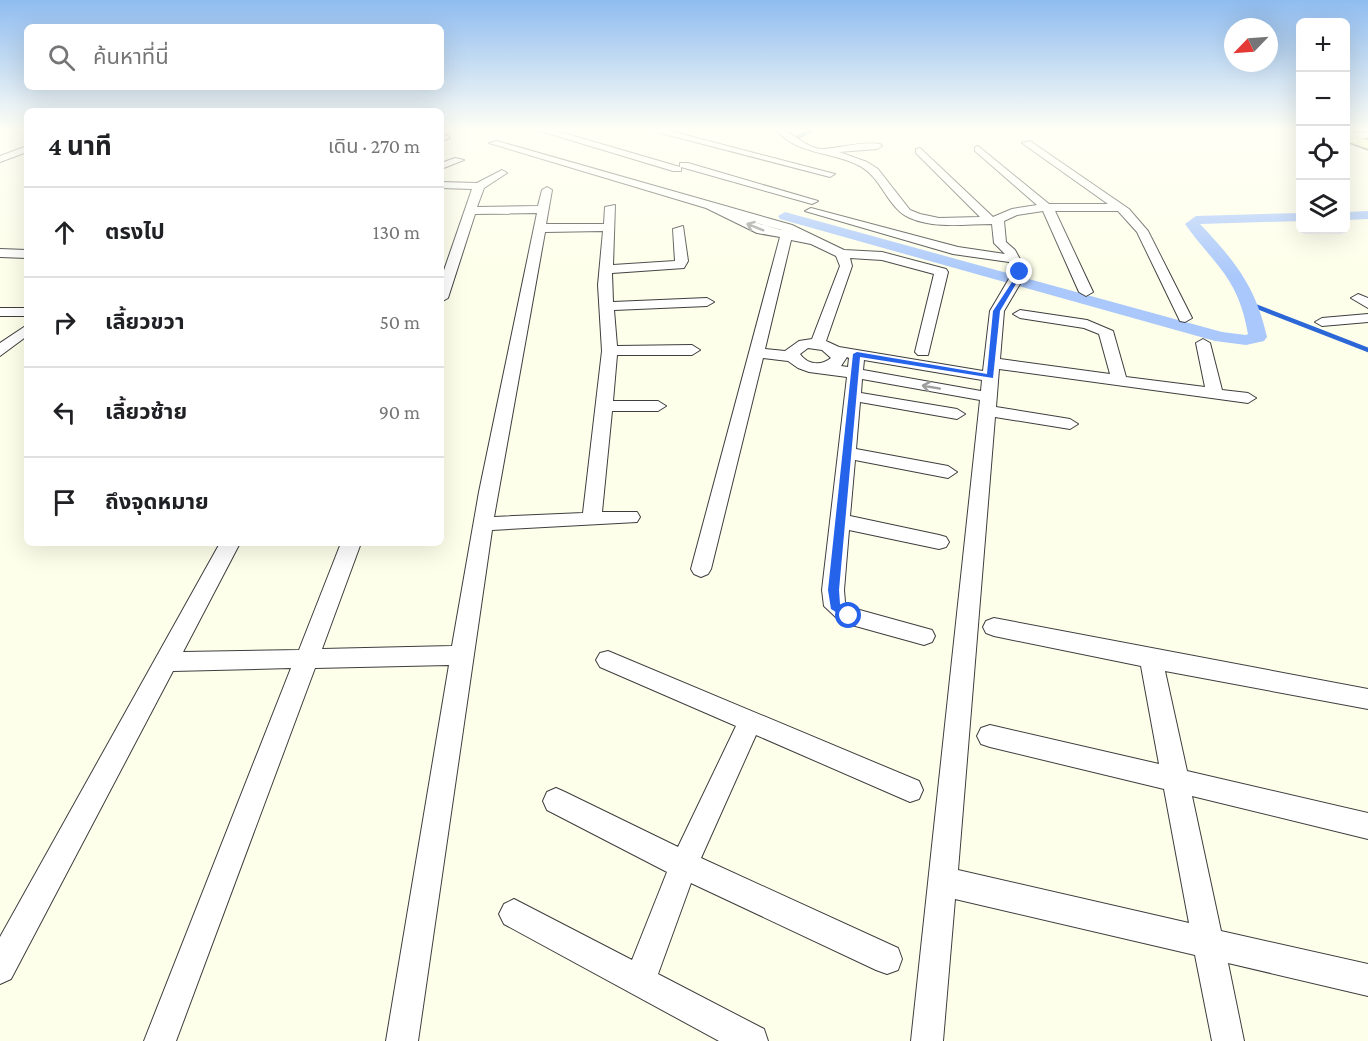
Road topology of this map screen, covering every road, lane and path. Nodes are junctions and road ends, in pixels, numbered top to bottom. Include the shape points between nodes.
1 (492, 179) edge
2 (613, 179) edge
3 (658, 179) edge
4 (720, 179) edge
5 (879, 179) edge
6 (950, 179) edge
7 (1013, 179) edge
8 (1078, 179) edge
9 (444, 185) edge
10 (479, 186) junction
11 (641, 187) junction
12 (611, 207) dead end
13 (1120, 208) junction
14 (544, 209) junction
15 (1048, 209) junction
16 (471, 211) junction
17 (996, 222) junction
18 (609, 227) junction
19 (679, 229) dead end
20 (787, 232) junction
21 (0, 254) edge
22 (24, 254) edge
23 (842, 254) junction
24 (1012, 254) junction
25 (606, 268) junction
26 (444, 289) edge
27 (1086, 292) dead end
28 (706, 302) dead end
29 (606, 306) junction
30 (0, 312) edge
31 (24, 312) edge
32 (1020, 314) dead end
33 (1185, 318) dead end
34 (1368, 318) edge
35 (1322, 322) dead end
36 (24, 331) edge
37 (1203, 343) dead end
38 (818, 344) junction
39 (692, 350) dead end
40 (0, 351) edge
41 (610, 351) junction
42 (836, 351) junction
43 (755, 352) junction
44 (923, 352) dead end
45 (793, 357) junction
46 (856, 364) junction
47 (825, 368) junction
48 (1119, 380) junction
49 (990, 387) junction
50 (1215, 393) junction
51 (853, 396) junction
52 (1248, 398) dead end
53 (605, 406) junction
54 (658, 406) dead end
55 (957, 414) dead end
56 (1070, 424) dead end
57 (847, 453) junction
58 (948, 472) dead end
59 (630, 517) dead end
60 (592, 519) junction
61 (840, 521) junction
62 (484, 524) junction
63 (939, 542) dead end
64 (228, 546) edge
65 (350, 546) edge
66 (701, 569) dead end
67 (994, 627) dead end
68 (924, 636) dead end
69 (463, 655) junction
70 (307, 659) junction
71 (1151, 659) junction
72 (608, 660) dead end
73 (167, 663) junction
74 (1368, 699) edge
75 (750, 722) junction
76 (990, 736) dead end
77 (1175, 782) junction
78 (910, 790) dead end
79 (556, 801) dead end
80 (1368, 826) edge
81 (684, 865) junction
82 (942, 881) junction
83 (514, 914) dead end
84 (1208, 943) junction
85 (887, 959) dead end
86 (0, 968) edge
87 (1368, 980) edge
88 (639, 982) junction
89 (160, 1041) edge
90 (402, 1041) edge
91 (752, 1041) edge
92 (927, 1041) edge
93 (1228, 1041) edge

1 - 10 street
2 - 11 street
3 - 11 street
4 - 24 street via 957,251
5 - 17 street via 906,212 919,218
6 - 17 street
7 - 15 street
8 - 13 street
9 - 10 street
10 - 16 street
11 - 20 street via 710,206 761,230
12 - 18 street
13 - 15 street
13 - 33 street via 1142,231
14 - 16 street
14 - 18 street
14 - 62 street
15 - 17 street via 1007,213
15 - 27 street
16 - 26 street
17 - 24 street via 1000,243
18 - 25 street
19 - 25 street via 679,265
20 - 23 street
20 - 43 street
21 - 22 street
23 - 38 street via 846,266
23 - 44 street via 882,256 941,272
24 - 49 street via 1016,281 997,311
25 - 29 street
28 - 29 street
29 - 41 street
30 - 31 street
32 - 48 street via 1087,324 1106,331
34 - 35 street
36 - 40 street
37 - 50 street
38 - 42 street
38 - 45 street via 798,346
39 - 41 street
41 - 53 street
42 - 46 street
42 - 47 street via 837,363
43 - 45 street
43 - 66 street
45 - 47 street via 809,367
46 - 47 street
46 - 49 street
46 - 51 street
48 - 49 street
48 - 50 street
49 - 56 street
49 - 82 street
50 - 52 street
51 - 55 street
51 - 57 street
53 - 54 street
53 - 60 street
57 - 58 street
57 - 61 street
59 - 60 street
60 - 62 street
61 - 63 street
61 - 68 street via 835,606 849,616
62 - 69 street
64 - 73 street
65 - 70 street
67 - 71 street
69 - 70 street
69 - 90 street
70 - 73 street
70 - 89 street
71 - 74 street
71 - 77 street
72 - 75 street
73 - 86 street
75 - 78 street
75 - 81 street
76 - 77 street
77 - 80 street
77 - 84 street
79 - 81 street
81 - 85 street
81 - 88 street
82 - 84 street
82 - 92 street
83 - 88 street
84 - 87 street
84 - 93 street
88 - 91 street

